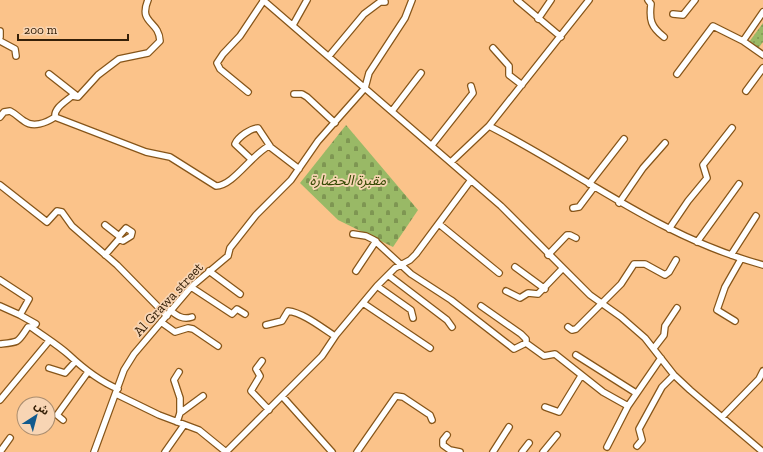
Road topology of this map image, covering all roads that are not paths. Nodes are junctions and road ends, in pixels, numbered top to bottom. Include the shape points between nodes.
1 (148, 0) edge
2 (263, 0) edge
3 (307, 0) edge
4 (412, 0) edge
5 (517, 0) edge
6 (551, 0) edge
7 (589, 0) edge
8 (648, 0) edge
9 (695, 0) edge
10 (385, 2) dead end
11 (763, 12) edge
12 (674, 14) dead end
13 (538, 19) junction
14 (293, 25) junction
15 (0, 31) edge
16 (0, 37) edge
17 (560, 37) junction
18 (664, 37) dead end
19 (0, 41) edge
20 (743, 41) junction
21 (493, 48) dead end
22 (763, 55) edge
23 (16, 56) dead end
24 (329, 56) junction
25 (763, 68) edge
26 (421, 73) dead end
27 (49, 74) dead end
28 (677, 74) dead end
29 (522, 85) junction
30 (471, 86) dead end
31 (365, 88) junction
32 (746, 91) dead end
33 (248, 92) dead end
34 (294, 94) dead end
35 (78, 97) junction
36 (392, 111) junction
37 (55, 117) junction
38 (0, 118) edge
39 (335, 123) junction
40 (489, 126) junction
41 (732, 128) dead end
42 (624, 139) dead end
43 (665, 143) dead end
44 (432, 145) junction
45 (270, 146) junction
46 (251, 159) junction
47 (451, 162) junction
48 (299, 169) junction
49 (471, 180) junction
50 (589, 184) junction
51 (738, 184) dead end
52 (0, 185) edge
53 (594, 187) junction
54 (619, 203) junction
55 (573, 208) dead end
56 (756, 216) dead end
57 (439, 224) junction
58 (105, 225) dead end
59 (669, 230) junction
60 (353, 234) dead end
61 (576, 238) dead end
62 (376, 242) junction
63 (697, 242) junction
64 (105, 255) junction
65 (548, 255) junction
66 (731, 255) junction
67 (740, 259) junction
68 (676, 260) dead end
69 (763, 264) edge
70 (400, 266) junction
71 (515, 266) dead end
72 (562, 269) junction
73 (356, 270) dead end
74 (209, 271) junction
75 (499, 273) dead end
76 (388, 275) junction
77 (0, 280) edge
78 (377, 286) junction
79 (192, 287) junction
80 (544, 289) junction
81 (506, 291) dead end
82 (240, 294) dead end
83 (363, 303) junction
84 (602, 303) junction
85 (0, 306) edge
86 (481, 306) dead end
87 (677, 308) dead end
88 (170, 310) junction
89 (245, 314) dead end
90 (20, 315) junction
91 (167, 316) junction
92 (192, 317) dead end
93 (413, 318) dead end
94 (735, 321) dead end
95 (162, 322) junction
96 (36, 324) dead end
97 (266, 325) dead end
98 (452, 327) dead end
99 (568, 327) dead end
100 (335, 336) junction
101 (49, 341) junction
102 (526, 343) junction
103 (0, 344) edge
104 (218, 346) dead end
105 (430, 348) dead end
106 (654, 348) junction
107 (576, 355) dead end
108 (661, 358) junction
109 (262, 361) dead end
110 (75, 362) junction
111 (49, 368) dead end
112 (763, 371) edge
113 (88, 372) junction
114 (179, 372) dead end
115 (674, 374) junction
116 (581, 376) junction
117 (117, 392) junction
118 (636, 393) junction
119 (202, 395) dead end
120 (282, 396) junction
121 (0, 400) edge
122 (545, 406) dead end
123 (628, 406) junction
124 (268, 410) junction
125 (180, 413) junction
126 (722, 417) junction
127 (63, 420) dead end
128 (432, 420) dead end
129 (177, 422) junction
130 (184, 425) junction
131 (509, 427) dead end
132 (447, 435) dead end
133 (556, 435) dead end
134 (10, 438) dead end
135 (528, 443) dead end
136 (637, 446) dead end
137 (607, 447) dead end
138 (0, 452) edge
139 (94, 452) edge
140 (165, 452) edge
141 (226, 452) edge
142 (332, 452) edge
143 (357, 452) edge
144 (460, 452) edge
145 (493, 452) edge
146 (522, 452) edge
147 (543, 452) edge
148 (763, 452) edge

1 - 35 street via 144,11 159,32 160,41 157,47 142,56 119,59 98,75
2 - 14 street
2 - 33 street via 240,36 217,63
3 - 14 street
4 - 31 street via 405,18 369,73
5 - 13 street
6 - 13 street
7 - 17 street
8 - 18 street via 651,4 651,23
9 - 12 street via 684,15
10 - 24 street via 380,2 364,14
11 - 20 street
13 - 17 street
14 - 24 street
15 - 16 street
17 - 29 street
19 - 23 street via 15,49
20 - 22 street
20 - 28 street via 712,27
21 - 29 street via 508,66 509,75
24 - 31 street
25 - 32 street
26 - 36 street
27 - 35 street
29 - 40 street
30 - 44 street via 473,93 470,98 456,112
31 - 36 street
31 - 39 street, Al Grawa street
34 - 39 street via 307,97
35 - 37 street via 72,96 62,104 56,110
36 - 44 street
37 - 38 street via 34,124 25,122 10,111 4,112
37 - 46 street via 146,152 170,158 216,186 224,184
39 - 48 street, Al Grawa street
40 - 47 street
40 - 50 street via 552,160
41 - 59 street via 703,165 707,178
42 - 50 street
43 - 54 street via 640,172
44 - 47 street
45 - 46 street
45 - 46 street via 261,130 253,128 235,144
45 - 48 street
47 - 49 street
48 - 74 street, Al Grawa street via 256,215 230,248 228,256
49 - 57 street
49 - 65 street via 501,206
50 - 53 street
51 - 63 street
52 - 64 street via 47,222 58,211 61,212 72,226
53 - 54 street
53 - 55 street via 579,207
54 - 59 street
56 - 66 street
57 - 70 street via 416,254
57 - 75 street
58 - 64 street via 119,237
59 - 63 street
60 - 62 street via 366,236
61 - 65 street via 567,235
62 - 70 street via 396,259
62 - 73 street
63 - 66 street
64 - 91 street
65 - 72 street
66 - 67 street
67 - 69 street
67 - 94 street via 717,308 721,314
68 - 84 street via 665,275 645,264 635,264 621,284
70 - 76 street
70 - 102 street via 451,300 514,349
71 - 80 street
72 - 80 street
72 - 84 street
74 - 79 street, Al Grawa street
74 - 82 street
76 - 78 street
76 - 98 street via 447,320
77 - 90 street via 29,299
78 - 83 street
78 - 93 street via 411,310
79 - 88 street, Al Grawa street
79 - 89 street via 228,312 232,314 237,309
80 - 81 street via 538,294 527,294 520,298
83 - 100 street
83 - 105 street
84 - 99 street via 575,330
84 - 106 street via 631,325
85 - 90 street
86 - 102 street via 521,334
87 - 106 street via 665,326 664,335
88 - 91 street, Al Grawa street
88 - 92 street via 185,319
90 - 96 street
91 - 95 street, Al Grawa street
95 - 104 street via 175,332 193,329
95 - 117 street, Al Grawa street via 134,354 124,370
97 - 100 street via 282,321 288,311 308,319
100 - 120 street via 322,356
101 - 103 street via 28,327 15,343
101 - 110 street
101 - 121 street
102 - 116 street via 544,356 555,354
106 - 108 street
107 - 118 street
108 - 115 street
108 - 118 street
109 - 124 street via 256,369 260,376 251,391
110 - 111 street via 65,373
110 - 113 street
112 - 126 street via 759,379
113 - 117 street
113 - 127 street via 57,415
114 - 125 street via 174,380 180,394
115 - 126 street
115 - 136 street via 661,388 639,429 642,440
116 - 122 street via 558,412
116 - 123 street
117 - 129 street
117 - 139 street, Al Grawa street
118 - 123 street
119 - 125 street
120 - 124 street
120 - 142 street
123 - 137 street
124 - 141 street
125 - 129 street
126 - 148 street
128 - 143 street via 430,415 403,397 396,396
129 - 130 street
130 - 140 street
130 - 141 street via 199,430
131 - 145 street
132 - 144 street via 443,440 444,445 450,450
133 - 147 street
134 - 138 street
135 - 146 street

